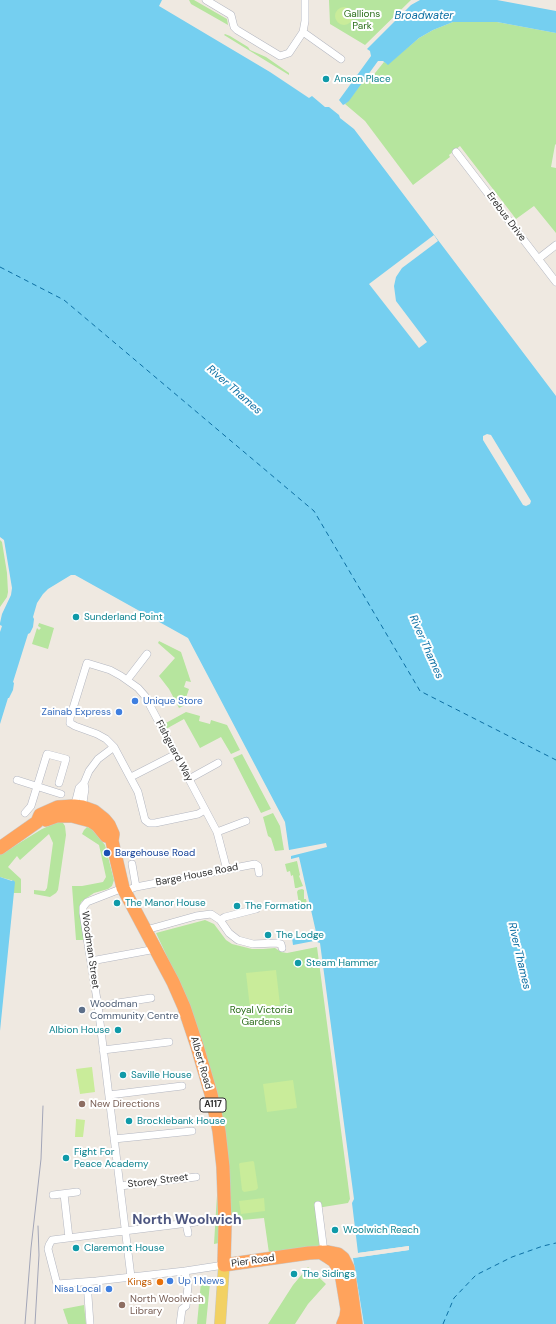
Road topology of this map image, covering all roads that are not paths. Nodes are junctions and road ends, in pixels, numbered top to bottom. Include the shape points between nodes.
1 (206, 0) edge
2 (305, 0) edge
3 (303, 32) junction
4 (341, 60) dead end
5 (456, 152) dead end
6 (556, 245) edge
7 (538, 259) junction
8 (556, 282) edge
9 (147, 654) dead end
10 (127, 680) junction
11 (114, 747) junction
12 (176, 756) junction
13 (218, 764) dead end
14 (131, 777) junction
15 (189, 779) junction
16 (17, 780) dead end
17 (59, 783) dead end
18 (38, 786) junction
19 (61, 794) dead end
20 (206, 810) junction
21 (78, 812) junction
22 (25, 813) dead end
23 (246, 822) dead end
24 (217, 832) junction
25 (0, 848) edge
26 (132, 864) dead end
27 (260, 868) dead end
28 (227, 870) junction
29 (128, 889) junction
30 (256, 909) dead end
31 (220, 920) junction
32 (146, 930) junction
33 (282, 948) dead end
34 (156, 949) junction
35 (91, 961) junction
36 (151, 998) dead end
37 (98, 1006) junction
38 (169, 1042) dead end
39 (103, 1050) junction
40 (182, 1086) dead end
41 (109, 1095) junction
42 (192, 1130) dead end
43 (114, 1139) junction
44 (196, 1177) dead end
45 (120, 1186) junction
46 (77, 1192) dead end
47 (64, 1194) junction
48 (53, 1195) dead end
49 (318, 1205) dead end
50 (196, 1222) dead end
51 (186, 1223) junction
52 (125, 1231) junction
53 (188, 1233) dead end
54 (69, 1238) junction
55 (322, 1252) junction
56 (224, 1265) junction
57 (185, 1271) junction
58 (131, 1277) junction
59 (87, 1282) junction
60 (354, 1320) edge
61 (90, 1324) edge
62 (180, 1324) edge
63 (220, 1324) edge
64 (343, 1324) edge

1 - 3 street via 231,15 237,30 280,56 289,53
2 - 3 street
3 - 4 street
5 - 7 street, Erebus Drive
6 - 7 street
7 - 8 street, Erebus Drive
9 - 10 street
10 - 11 street, Fishguard Way via 110,670 86,662 70,718 70,724 97,734
10 - 12 street, Fishguard Way via 145,696
11 - 14 street
11 - 21 street via 98,759 79,788
12 - 14 street
12 - 15 street, Fishguard Way
13 - 15 street
14 - 20 street via 138,792 145,820 149,823 198,814
15 - 20 street, Fishguard Way
16 - 18 street
17 - 18 street via 66,759 47,754
18 - 19 street
18 - 22 street via 31,806
20 - 24 street, Fishguard Way
21 - 25 highway via 64,806 49,810 40,815 37,822
21 - 29 highway, Albert Road / A117 via 94,811 109,825
23 - 24 street
24 - 28 street, Fishguard Way
26 - 29 street
27 - 28 street, Barge House Road via 255,864
28 - 29 street, Barge House Road
29 - 32 highway, Albert Road / A117
29 - 35 street, Woodman Street via 84,904 83,913
30 - 31 street
31 - 32 street via 213,914 206,914
31 - 33 street via 229,933 238,940 252,944 276,943 281,944
32 - 34 highway, Albert Road / A117
34 - 35 street
34 - 56 highway, Albert Road / A117 via 184,1007 211,1094 219,1131 225,1199
35 - 37 street, Woodman Street
36 - 37 street
37 - 39 street, Woodman Street
38 - 39 street
39 - 41 street, Woodman Street
40 - 41 street
41 - 43 street, Woodman Street
42 - 43 street
43 - 45 street, Woodman Street
44 - 45 street, Storey Street
45 - 52 street, Woodman Street
46 - 47 street
47 - 48 street
47 - 54 street
49 - 55 street
50 - 51 street
51 - 52 street
51 - 53 street
52 - 54 street
52 - 58 street, Woodman Street
54 - 59 street, Pier Road via 52,1240 48,1246 57,1282
55 - 56 highway, Pier Road
55 - 60 highway, Pier Road via 338,1254 345,1261 349,1272
55 - 64 highway via 334,1261 341,1273 347,1309
56 - 57 street, Pier Road
56 - 63 main road, Albert Road
57 - 58 street, Pier Road
57 - 62 street via 188,1286 186,1306 182,1309
58 - 59 street, Pier Road
59 - 61 street

